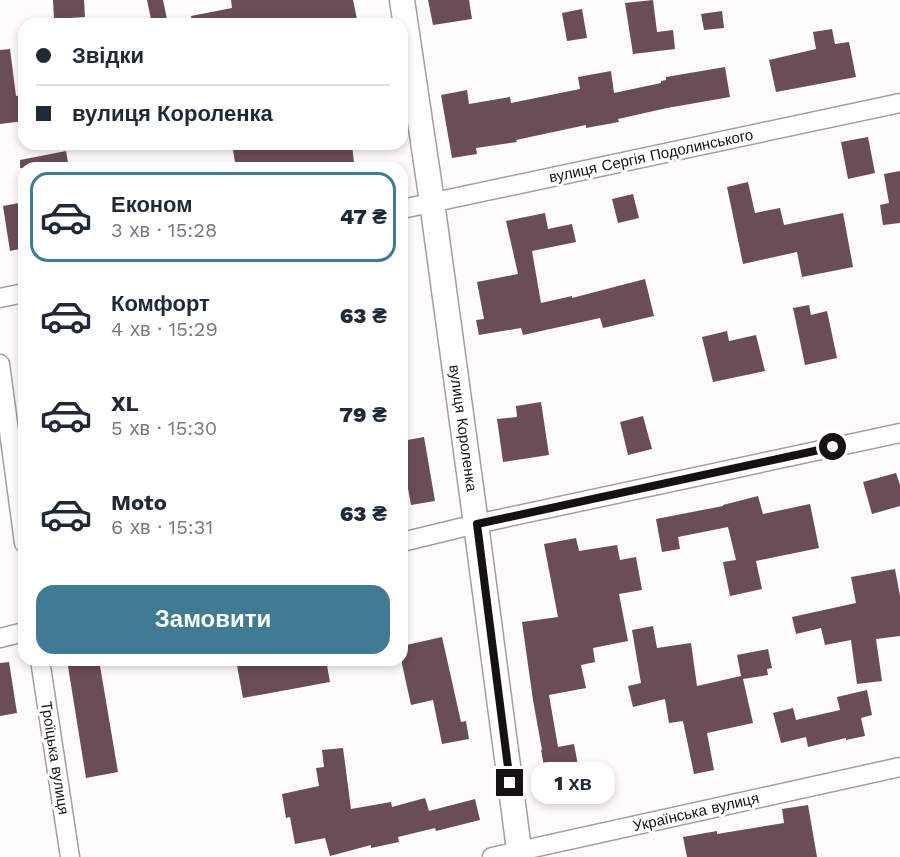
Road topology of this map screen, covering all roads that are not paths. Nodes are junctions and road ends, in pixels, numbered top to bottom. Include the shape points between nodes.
1 (402, 0) edge
2 (405, 18) edge
3 (408, 40) edge
4 (900, 103) edge
5 (432, 202) junction
6 (408, 208) edge
7 (18, 294) edge
8 (0, 298) edge
9 (0, 364) edge
10 (900, 433) edge
11 (18, 498) edge
12 (477, 524) junction
13 (408, 541) edge
14 (18, 634) edge
15 (0, 638) edge
16 (41, 666) edge
17 (900, 767) edge
18 (519, 854) edge
19 (70, 857) edge
20 (492, 857) edge

1 - 2 street, вулиця Короленка
3 - 5 street, вулиця Короленка
4 - 5 street, вулиця Сергія Подолинського
5 - 6 street, вулиця Сергія Подолинського
5 - 12 street, вулиця Короленка
7 - 8 street
9 - 11 street
10 - 12 street
12 - 13 street
12 - 18 street, вулиця Короленка
14 - 15 street
16 - 19 street, Троїцька вулиця
17 - 18 street, Українська вулиця
18 - 20 street, Українська вулиця

